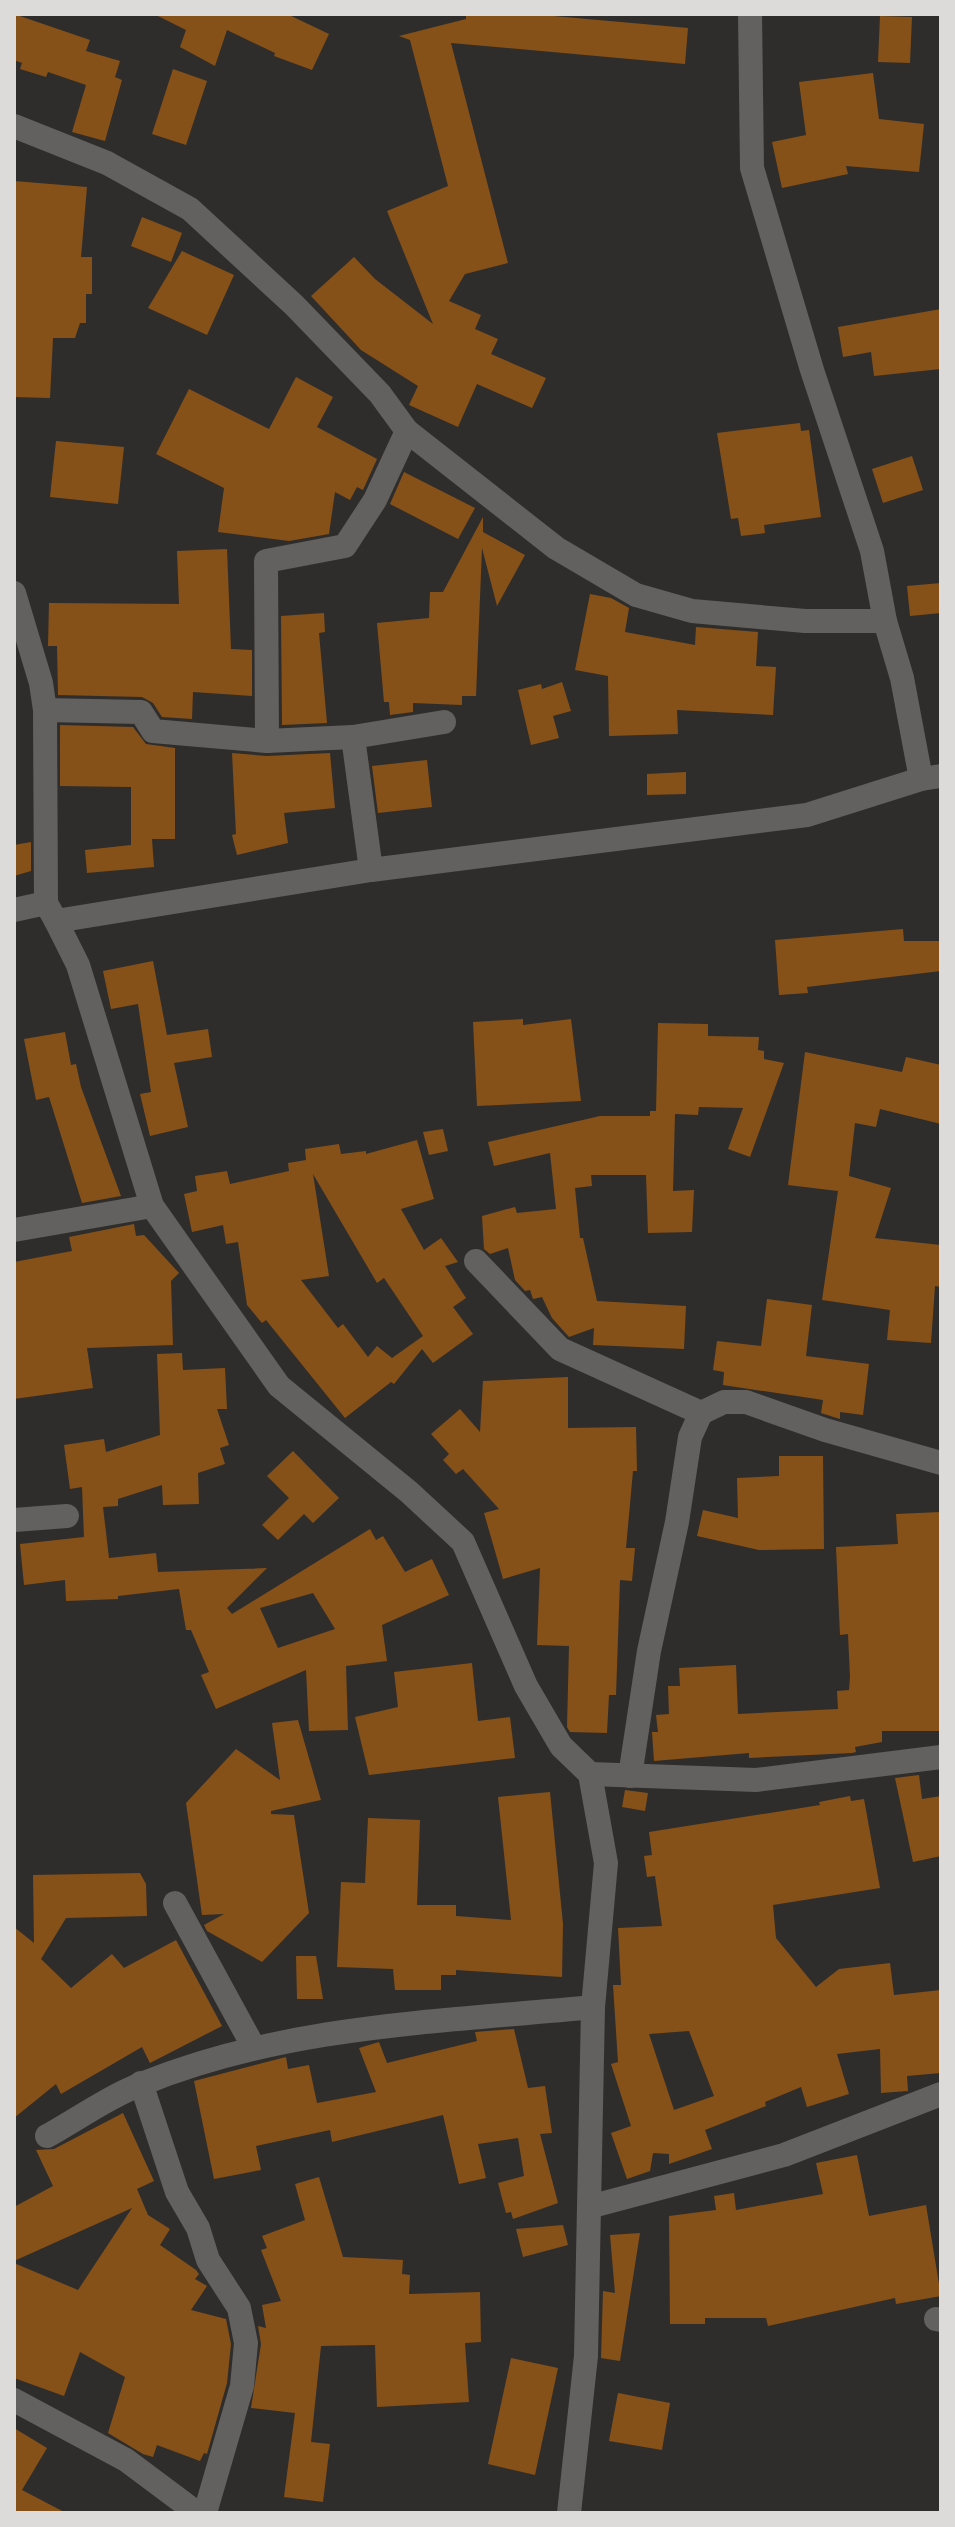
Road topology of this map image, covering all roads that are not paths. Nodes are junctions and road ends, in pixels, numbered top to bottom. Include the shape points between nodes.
1 (750, 14) edge
2 (14, 126) edge
3 (407, 431) junction
4 (14, 595) edge
5 (885, 621) junction
6 (45, 710) junction
7 (444, 722) dead end
8 (353, 737) junction
9 (267, 741) junction
10 (931, 777) edge
11 (371, 870) junction
12 (14, 910) edge
13 (51, 912) junction
14 (152, 1206) junction
15 (14, 1230) edge
16 (476, 1261) dead end
17 (701, 1413) junction
18 (941, 1463) edge
19 (67, 1516) dead end
20 (14, 1520) edge
21 (941, 1757) edge
22 (590, 1774) junction
23 (630, 1776) junction
24 (175, 1903) dead end
25 (593, 2007) junction
26 (253, 2046) junction
27 (141, 2083) junction
28 (941, 2094) edge
29 (47, 2136) dead end
30 (589, 2207) junction
31 (14, 2400) edge
32 (197, 2513) edge
33 (205, 2513) edge
34 (569, 2513) edge

1 - 5 street via 752,168 872,551
2 - 3 street via 107,163 190,209 294,305 380,394
3 - 5 street via 556,548 636,595 692,611 805,621
3 - 9 street via 375,500 345,546 266,561
4 - 6 street
5 - 10 street
6 - 9 street via 141,712 153,731
6 - 13 street
7 - 8 street
8 - 9 street
8 - 11 street
10 - 11 street via 807,815
11 - 13 street
12 - 13 street
13 - 14 street via 78,965
14 - 15 street
14 - 22 street via 279,1386 463,1542 526,1686 561,1746
16 - 17 street via 560,1349
17 - 18 street via 724,1402 746,1402
17 - 23 street via 690,1437
19 - 20 street
21 - 23 street via 756,1780
22 - 23 street
22 - 25 street via 606,1863
24 - 26 street
25 - 26 street via 359,2028
25 - 30 street
26 - 27 street
27 - 29 street
27 - 33 street via 177,2192 198,2228 208,2260 239,2308 246,2343 242,2386
28 - 30 street via 784,2155
30 - 34 street via 586,2356
31 - 32 street via 126,2460

